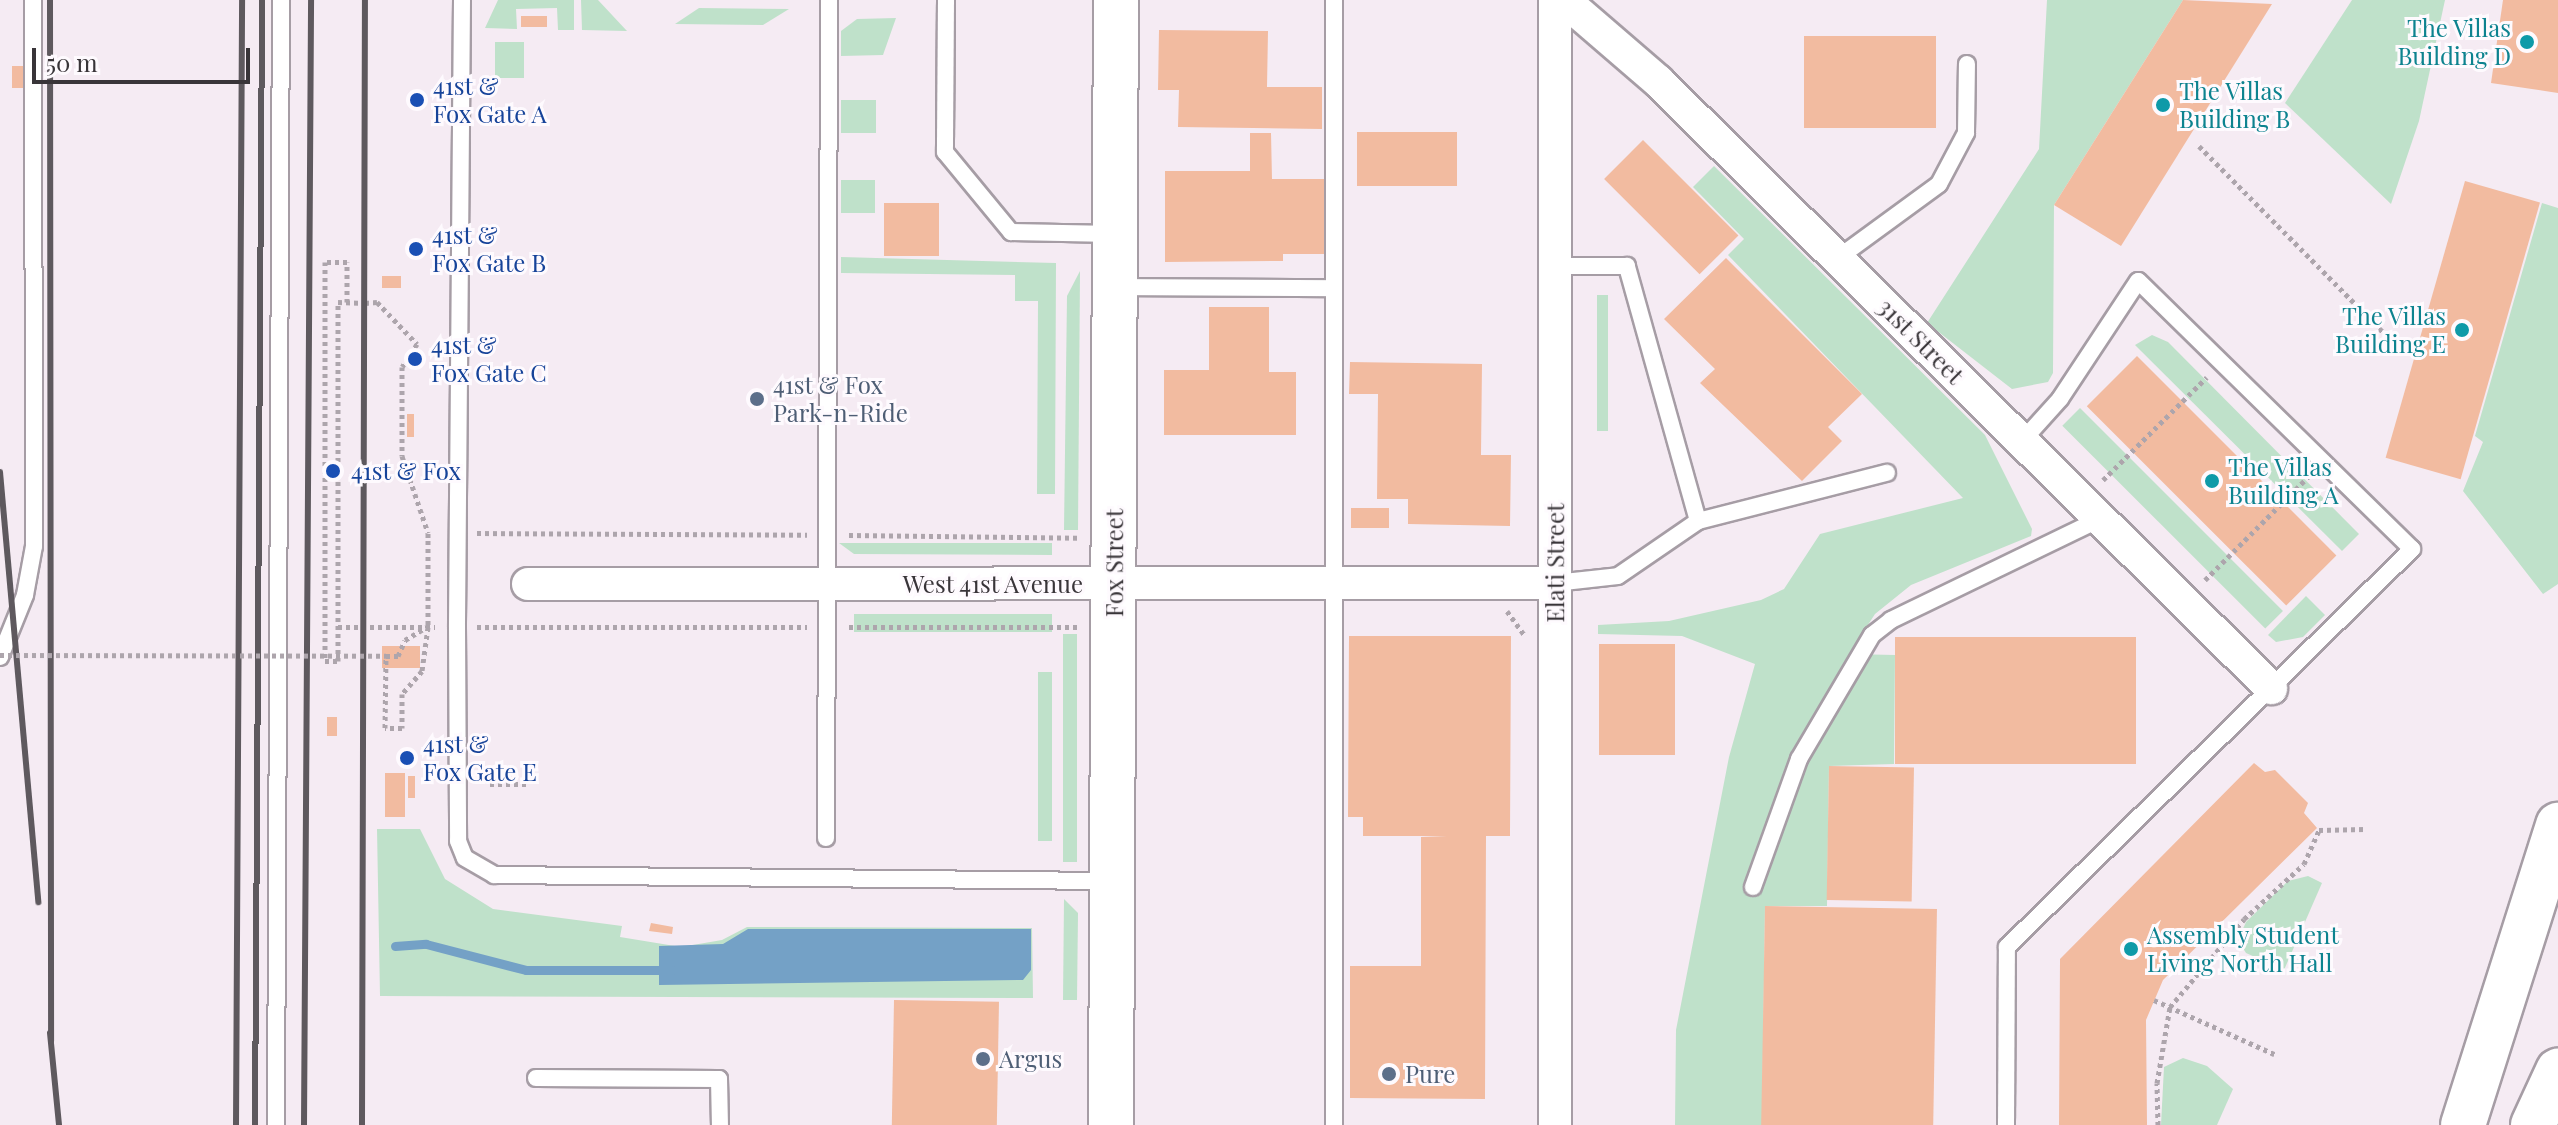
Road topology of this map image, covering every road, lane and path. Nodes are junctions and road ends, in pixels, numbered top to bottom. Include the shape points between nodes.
1 (33, 0) edge
2 (281, 0) edge
3 (462, 0) edge
4 (829, 0) edge
5 (946, 0) edge
6 (1116, 0) edge
7 (1334, 0) edge
8 (1555, 0) edge
9 (1564, 0) edge
10 (1967, 64) dead end
11 (2199, 146) dead end
12 (1115, 234) junction
13 (1838, 258) junction
14 (1555, 266) junction
15 (1115, 287) junction
16 (1334, 288) junction
17 (347, 302) junction
18 (2402, 351) dead end
19 (2208, 376) dead end
20 (325, 384) junction
21 (338, 384) junction
22 (2022, 441) junction
23 (1887, 473) dead end
24 (2309, 476) dead end
25 (2103, 480) dead end
26 (2100, 519) junction
27 (1698, 521) junction
28 (428, 533) junction
29 (458, 533) junction
30 (827, 535) junction
31 (1059, 536) dead end
32 (325, 557) junction
33 (338, 557) junction
34 (2204, 581) dead end
35 (1113, 583) junction
36 (1334, 583) junction
37 (1555, 583) junction
38 (528, 584) dead end
39 (827, 584) junction
40 (1507, 615) dead end
41 (338, 627) junction
42 (428, 627) junction
43 (457, 627) junction
44 (827, 627) junction
45 (1113, 627) junction
46 (1524, 632) dead end
47 (0, 656) edge
48 (386, 656) junction
49 (2271, 688) junction
50 (490, 784) dead end
51 (526, 784) dead end
52 (2558, 825) edge
53 (2365, 829) dead end
54 (826, 838) dead end
55 (1112, 881) junction
56 (1753, 887) dead end
57 (2558, 913) edge
58 (2154, 1000) dead end
59 (2170, 1007) junction
60 (2274, 1054) dead end
61 (2558, 1071) edge
62 (536, 1078) dead end
63 (276, 1125) edge
64 (720, 1125) edge
65 (1111, 1125) edge
66 (1334, 1125) edge
67 (1555, 1125) edge
68 (2006, 1125) edge
69 (2158, 1125) edge
70 (2463, 1125) edge
71 (2493, 1125) edge
72 (2533, 1125) edge

1 - 47 lane via 34,546 25,595
2 - 63 lane
3 - 29 lane
4 - 30 lane
5 - 12 lane via 945,152 1011,232
6 - 12 main road, Fox Street
7 - 16 lane
8 - 14 street, Elati Street
9 - 13 street, 31st Street via 1658,81
10 - 13 lane via 1966,133 1939,184
11 - 18 path
12 - 15 main road, Fox Street
13 - 22 street, 31st Street
14 - 27 lane via 1627,266
14 - 37 street, Elati Street
15 - 16 lane
15 - 35 main road, Fox Street
16 - 36 lane
17 - 20 path via 347,262 325,262
17 - 21 path via 338,302
17 - 28 path via 377,302 417,344 402,367 402,456
19 - 25 path
20 - 21 path
20 - 32 path
21 - 33 path
22 - 26 street, 31st Street
22 - 49 lane via 2060,399 2138,281 2412,549
23 - 27 lane
24 - 34 path
26 - 49 street, 31st Street
26 - 56 lane via 1872,635 1799,759
27 - 37 lane via 1618,576
28 - 29 path
28 - 42 path
29 - 30 path
29 - 43 lane
30 - 31 path
30 - 39 lane
32 - 33 path
32 - 41 path via 325,661 338,661
33 - 41 path
35 - 36 street, West 41st Avenue
35 - 39 street, West 41st Avenue
35 - 45 main road, Fox Street
36 - 37 street, West 41st Avenue
36 - 66 lane
37 - 67 street, Elati Street
38 - 39 street, West 41st Avenue
39 - 44 lane
40 - 46 path
41 - 42 path
42 - 43 path
42 - 48 path via 405,640 398,656
42 - 48 path via 422,671 402,694 402,728 385,728
43 - 44 path
43 - 55 lane via 458,841 465,858 485,873
44 - 45 path
44 - 54 lane
45 - 55 main road, Fox Street
47 - 48 path, bridge
49 - 68 lane via 2007,947
50 - 51 path
52 - 70 main road
53 - 59 path via 2319,830 2304,864 2244,919
55 - 65 main road, Fox Street
57 - 71 main road
58 - 59 path
59 - 60 path
59 - 69 path via 2158,1073
61 - 72 main road
62 - 64 lane via 719,1079

